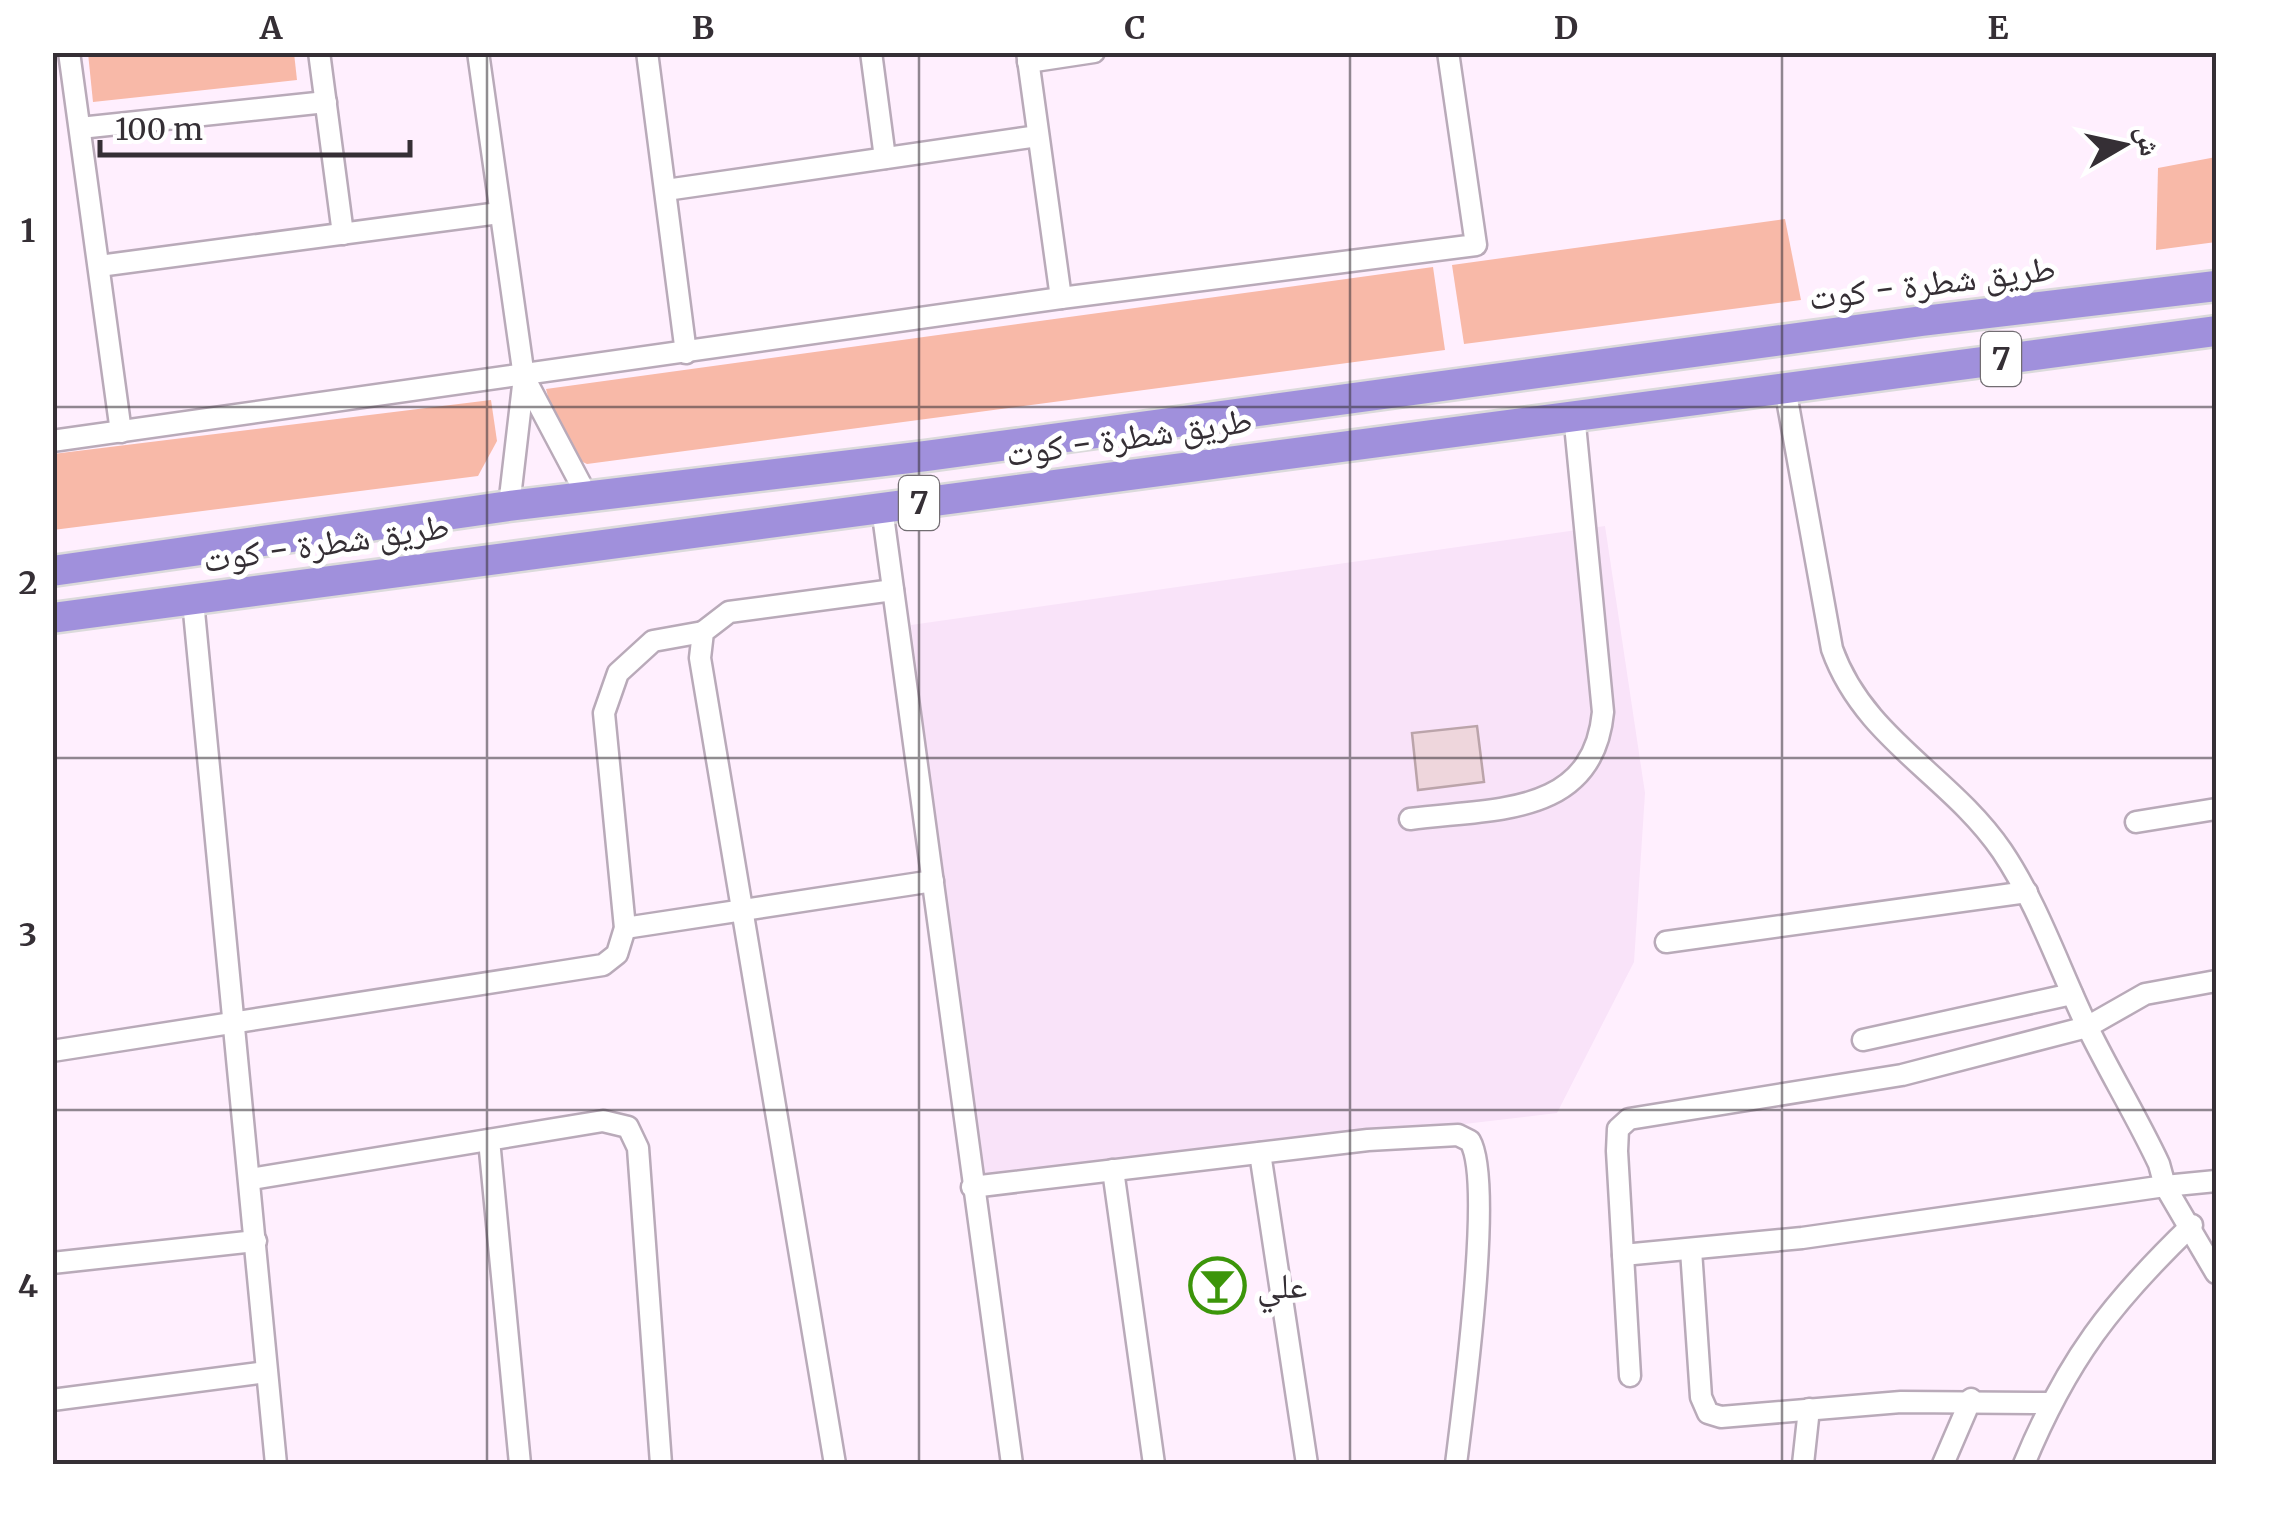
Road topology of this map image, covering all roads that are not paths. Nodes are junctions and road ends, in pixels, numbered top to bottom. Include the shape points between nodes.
1 (70, 52) edge
2 (319, 52) edge
3 (478, 52) edge
4 (647, 52) edge
5 (871, 52) edge
6 (1094, 52) edge
7 (1448, 52) edge
8 (1027, 57) edge
9 (326, 102) junction
10 (80, 128) junction
11 (1038, 136) junction
12 (885, 158) junction
13 (666, 190) junction
14 (500, 213) junction
15 (344, 234) junction
16 (98, 266) junction
17 (2216, 286) edge
18 (1061, 298) junction
19 (2216, 331) edge
20 (686, 353) junction
21 (524, 377) junction
22 (1786, 388) junction
23 (1574, 414) junction
24 (121, 432) junction
25 (52, 440) edge
26 (926, 456) junction
27 (587, 496) junction
28 (931, 502) junction
29 (509, 506) junction
30 (882, 508) junction
31 (52, 571) edge
32 (893, 590) junction
33 (192, 600) junction
34 (52, 618) edge
35 (703, 632) junction
36 (2216, 810) edge
37 (1410, 820) dead end
38 (2136, 822) dead end
39 (934, 881) junction
40 (2027, 892) junction
41 (741, 910) junction
42 (625, 928) junction
43 (1666, 942) dead end
44 (2216, 980) edge
45 (2072, 994) junction
46 (234, 1024) junction
47 (2088, 1027) junction
48 (1863, 1040) dead end
49 (52, 1050) edge
50 (489, 1140) junction
51 (1260, 1153) junction
52 (1114, 1170) junction
53 (251, 1179) junction
54 (2216, 1181) edge
55 (2165, 1186) junction
56 (972, 1187) junction
57 (2192, 1225) junction
58 (256, 1241) junction
59 (1690, 1250) junction
60 (1623, 1255) junction
61 (52, 1263) edge
62 (2216, 1273) edge
63 (266, 1372) junction
64 (1630, 1376) dead end
65 (1971, 1399) junction
66 (52, 1400) edge
67 (2049, 1403) junction
68 (1809, 1409) junction
69 (276, 1464) edge
70 (520, 1464) edge
71 (661, 1464) edge
72 (835, 1464) edge
73 (1012, 1464) edge
74 (1154, 1464) edge
75 (1307, 1464) edge
76 (1456, 1464) edge
77 (1803, 1464) edge
78 (1943, 1464) edge
79 (2024, 1464) edge

1 - 10 street
2 - 9 street
3 - 14 street
4 - 13 street
5 - 12 street
6 - 8 street
7 - 18 street via 1476,245
8 - 11 street
9 - 10 street
9 - 15 street
10 - 16 street
11 - 12 street
11 - 18 street
12 - 13 street
13 - 20 street
14 - 15 street
14 - 21 street
15 - 16 street
16 - 24 street
17 - 26 highway, طريق شطرة - كوت / 7
18 - 20 street
19 - 22 highway, طريق شطرة - كوت / 7
20 - 21 street
21 - 24 street
21 - 27 street
21 - 29 street
22 - 23 highway, طريق شطرة - كوت / 7
22 - 40 street via 1832,649 1845,684 1870,719 2000,848
23 - 28 highway, طريق شطرة - كوت / 7
23 - 37 street via 1600,743 1580,775 1546,800
24 - 25 street
26 - 27 highway, طريق شطرة - كوت / 7
26 - 28 highway
27 - 29 highway, طريق شطرة - كوت / 7
28 - 30 highway, طريق شطرة - كوت / 7
29 - 31 highway, طريق شطرة - كوت / 7
30 - 32 street
30 - 33 highway, طريق شطرة - كوت / 7
32 - 35 street via 728,612
32 - 39 street
33 - 34 highway, طريق شطرة - كوت / 7
33 - 46 street
35 - 41 street via 700,658
35 - 42 street via 653,641 618,672 604,713
36 - 38 street
39 - 41 street
39 - 56 street
40 - 43 street
40 - 45 street
41 - 42 street
41 - 72 street
42 - 46 street via 618,954 602,966
44 - 47 street via 2145,994
45 - 47 street
45 - 48 street
46 - 49 street
46 - 53 street
47 - 55 street via 2130,1102
47 - 60 street via 1902,1075 1629,1119 1618,1129
50 - 53 street
50 - 70 street
50 - 71 street via 603,1122 628,1127 638,1148
51 - 52 street
51 - 75 street
51 - 76 street via 1422,1137 1470,1140 1477,1168 1475,1302
52 - 56 street
52 - 74 street
53 - 58 street
54 - 55 street
55 - 57 street
55 - 59 street
56 - 73 street
57 - 62 street
57 - 67 street via 2108,1310
58 - 61 street
58 - 63 street
59 - 60 street
59 - 68 street via 1701,1397 1708,1414
60 - 64 street
63 - 66 street
63 - 69 street
65 - 67 street
65 - 68 street
65 - 78 street
67 - 79 street
68 - 77 street

